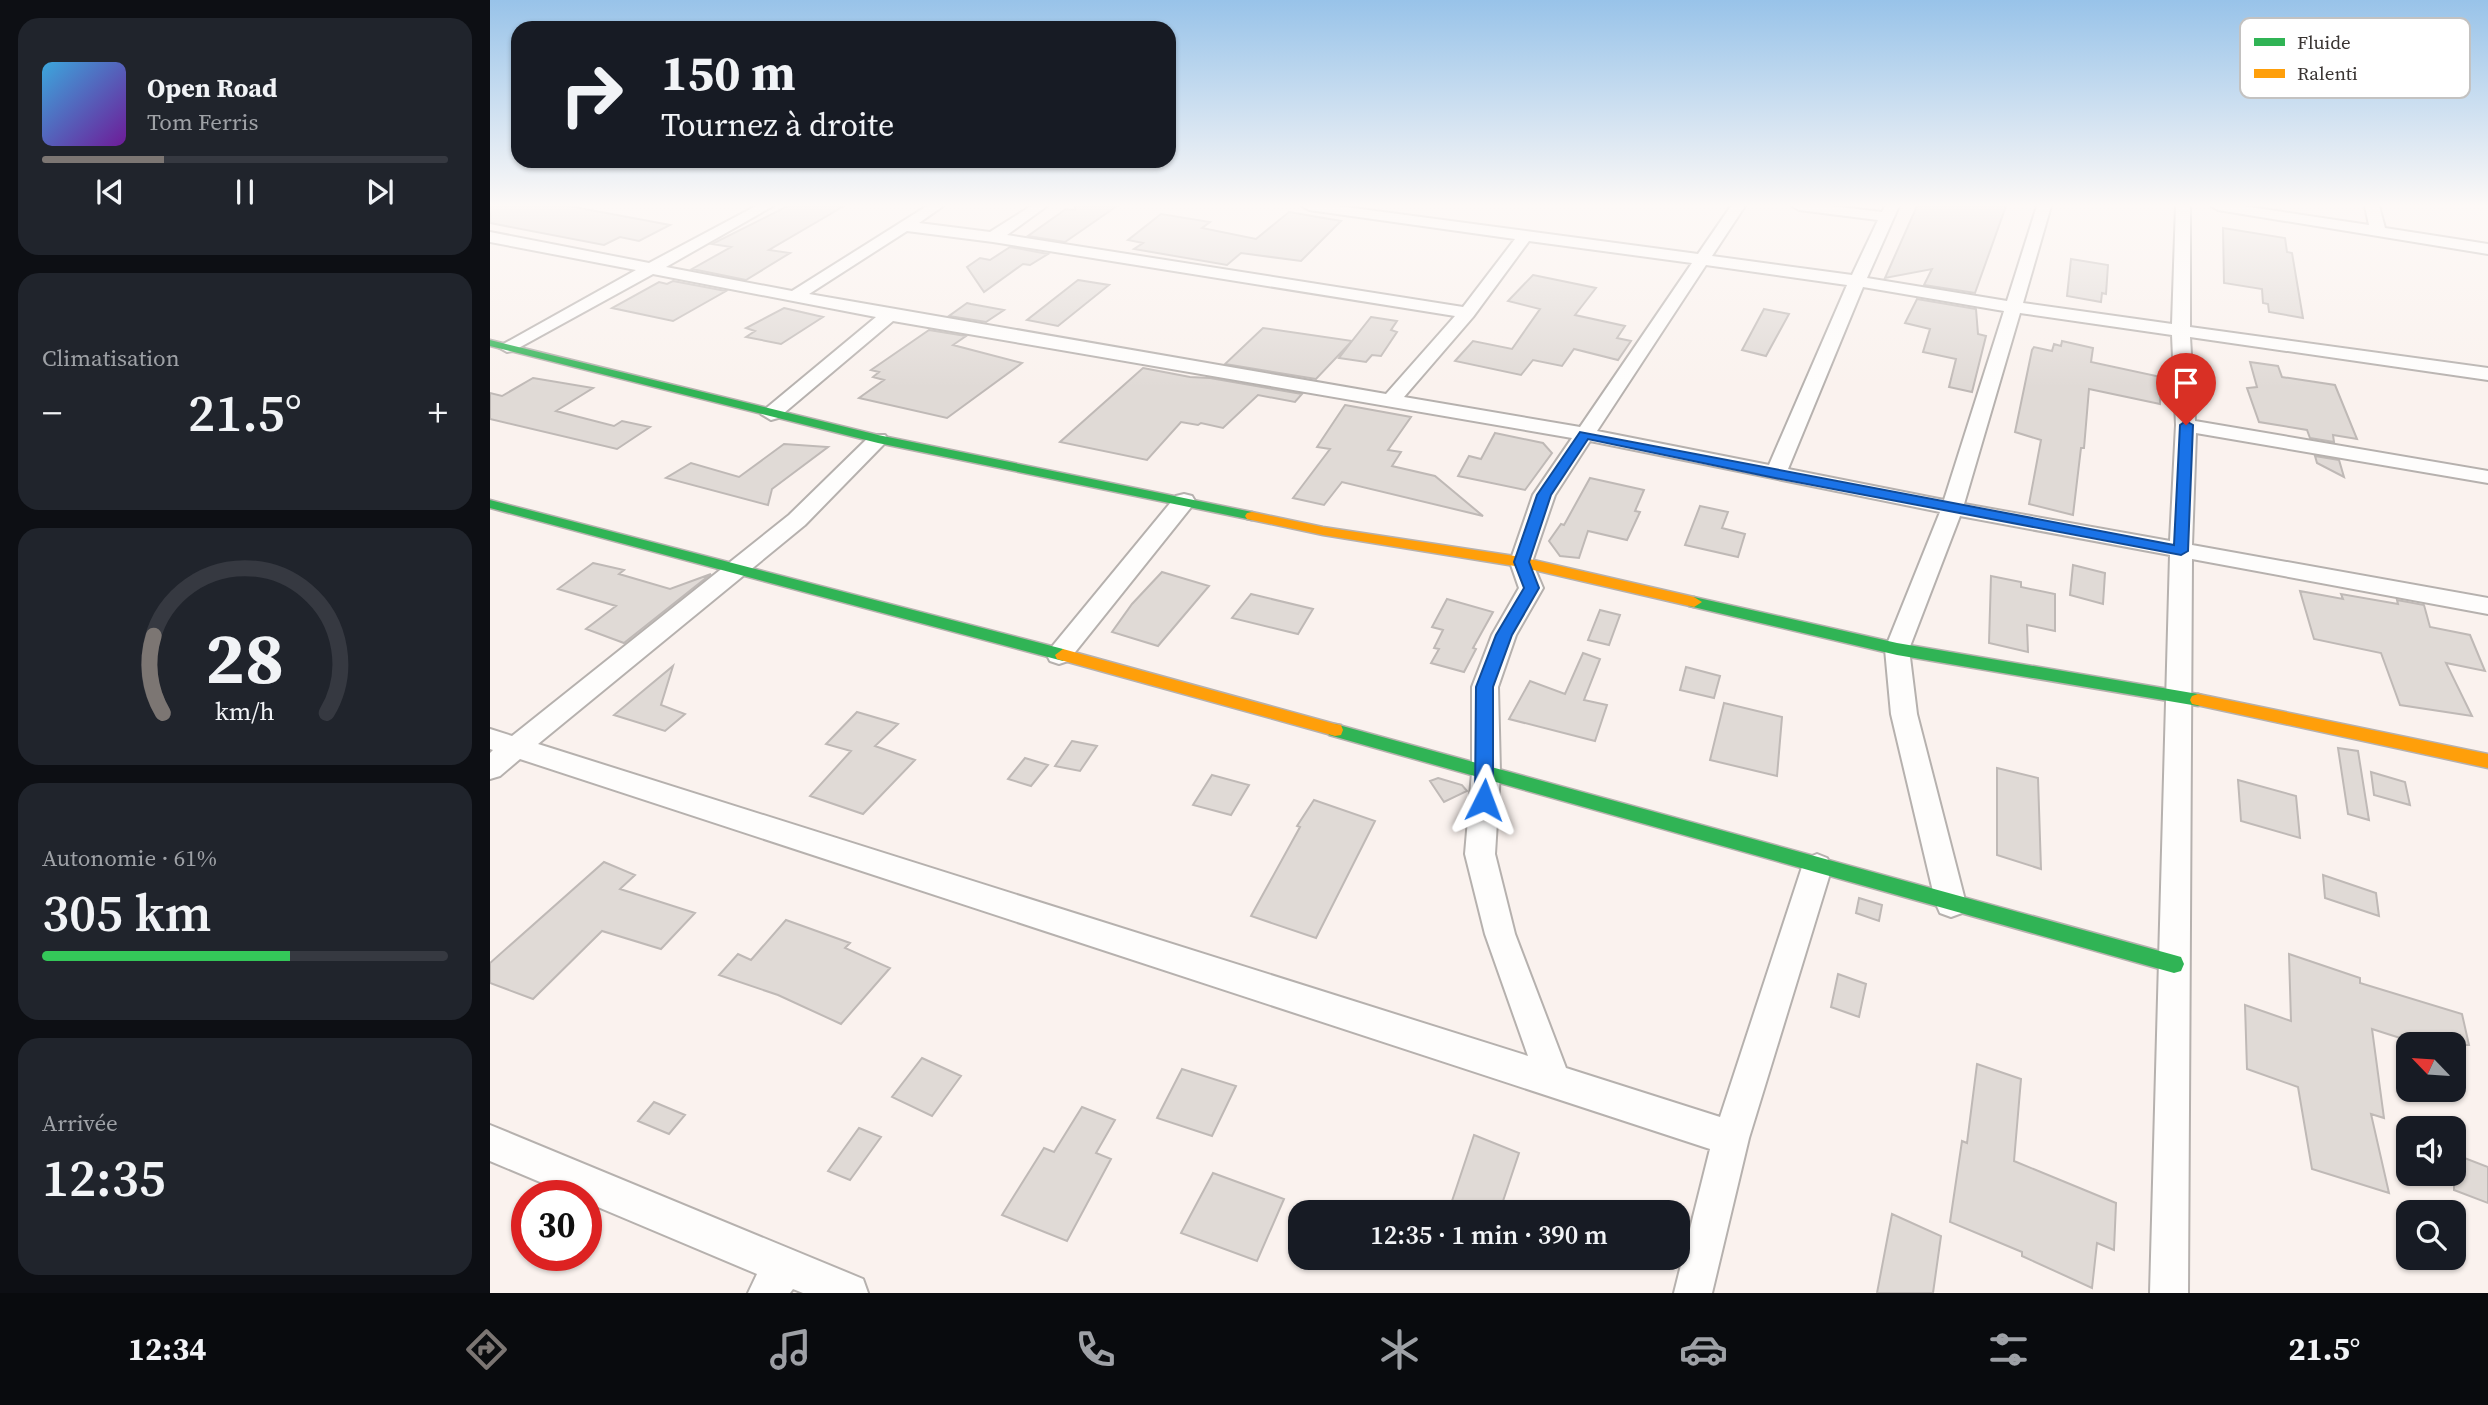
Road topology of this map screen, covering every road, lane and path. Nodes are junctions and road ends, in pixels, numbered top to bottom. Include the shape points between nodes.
1 (648, 266) edge
2 (840, 266) edge
3 (1176, 266) edge
4 (1502, 266) edge
5 (1698, 266) edge
6 (1749, 266) edge
7 (1864, 266) edge
8 (2025, 266) edge
9 (2182, 266) edge
10 (652, 267) junction
11 (1857, 281) junction
12 (796, 295) junction
13 (2012, 307) junction
14 (1467, 313) junction
15 (890, 315) junction
16 (2181, 331) junction
17 (490, 343) edge
18 (507, 347) junction
19 (2488, 374) edge
20 (1392, 399) junction
21 (771, 414) junction
22 (2186, 425) junction
23 (1584, 434) junction
24 (878, 439) junction
25 (1775, 474) junction
26 (2488, 477) edge
27 (1184, 501) junction
28 (490, 505) edge
29 (1952, 508) junction
30 (2181, 551) junction
31 (1521, 562) junction
32 (741, 566) junction
33 (2488, 606) edge
34 (1898, 649) junction
35 (1059, 655) junction
36 (2178, 696) junction
37 (503, 743) edge
38 (2488, 761) edge
39 (490, 768) edge
40 (1486, 773) junction
41 (1817, 867) junction
42 (1951, 904) junction
43 (2174, 964) junction
44 (1554, 1081) junction
45 (1731, 1138) junction
46 (490, 1143) edge
47 (777, 1280) edge
48 (849, 1293) edge
49 (1693, 1293) edge
50 (2168, 1293) edge

1 - 10 street
2 - 12 street
3 - 14 street
4 - 14 street
5 - 23 street
6 - 11 street
7 - 11 street
8 - 13 street
9 - 16 street
10 - 12 street
10 - 18 street
11 - 13 street
11 - 25 street
12 - 15 street
13 - 16 street
13 - 29 street
14 - 20 street
15 - 20 street
15 - 21 street
16 - 19 street
16 - 22 street
17 - 18 street
18 - 21 street
20 - 23 street
21 - 24 street
22 - 26 street
22 - 30 street
23 - 25 street
23 - 31 street via 1544,495
24 - 27 street
24 - 32 street via 797,520
25 - 29 street
27 - 31 street via 1323,531
27 - 35 street
28 - 32 street
29 - 30 street
29 - 34 street
30 - 33 street
30 - 36 street
31 - 34 street
31 - 40 street via 1531,588 1504,635 1485,687
32 - 35 street
32 - 37 street
34 - 36 street
34 - 42 street via 1904,714
35 - 40 street
36 - 38 street
36 - 43 street
37 - 39 street
37 - 44 street
40 - 41 street
40 - 44 street via 1480,854 1500,934
41 - 42 street
41 - 45 street
42 - 43 street
43 - 50 street
44 - 45 street
45 - 49 street
46 - 47 street
47 - 48 street

